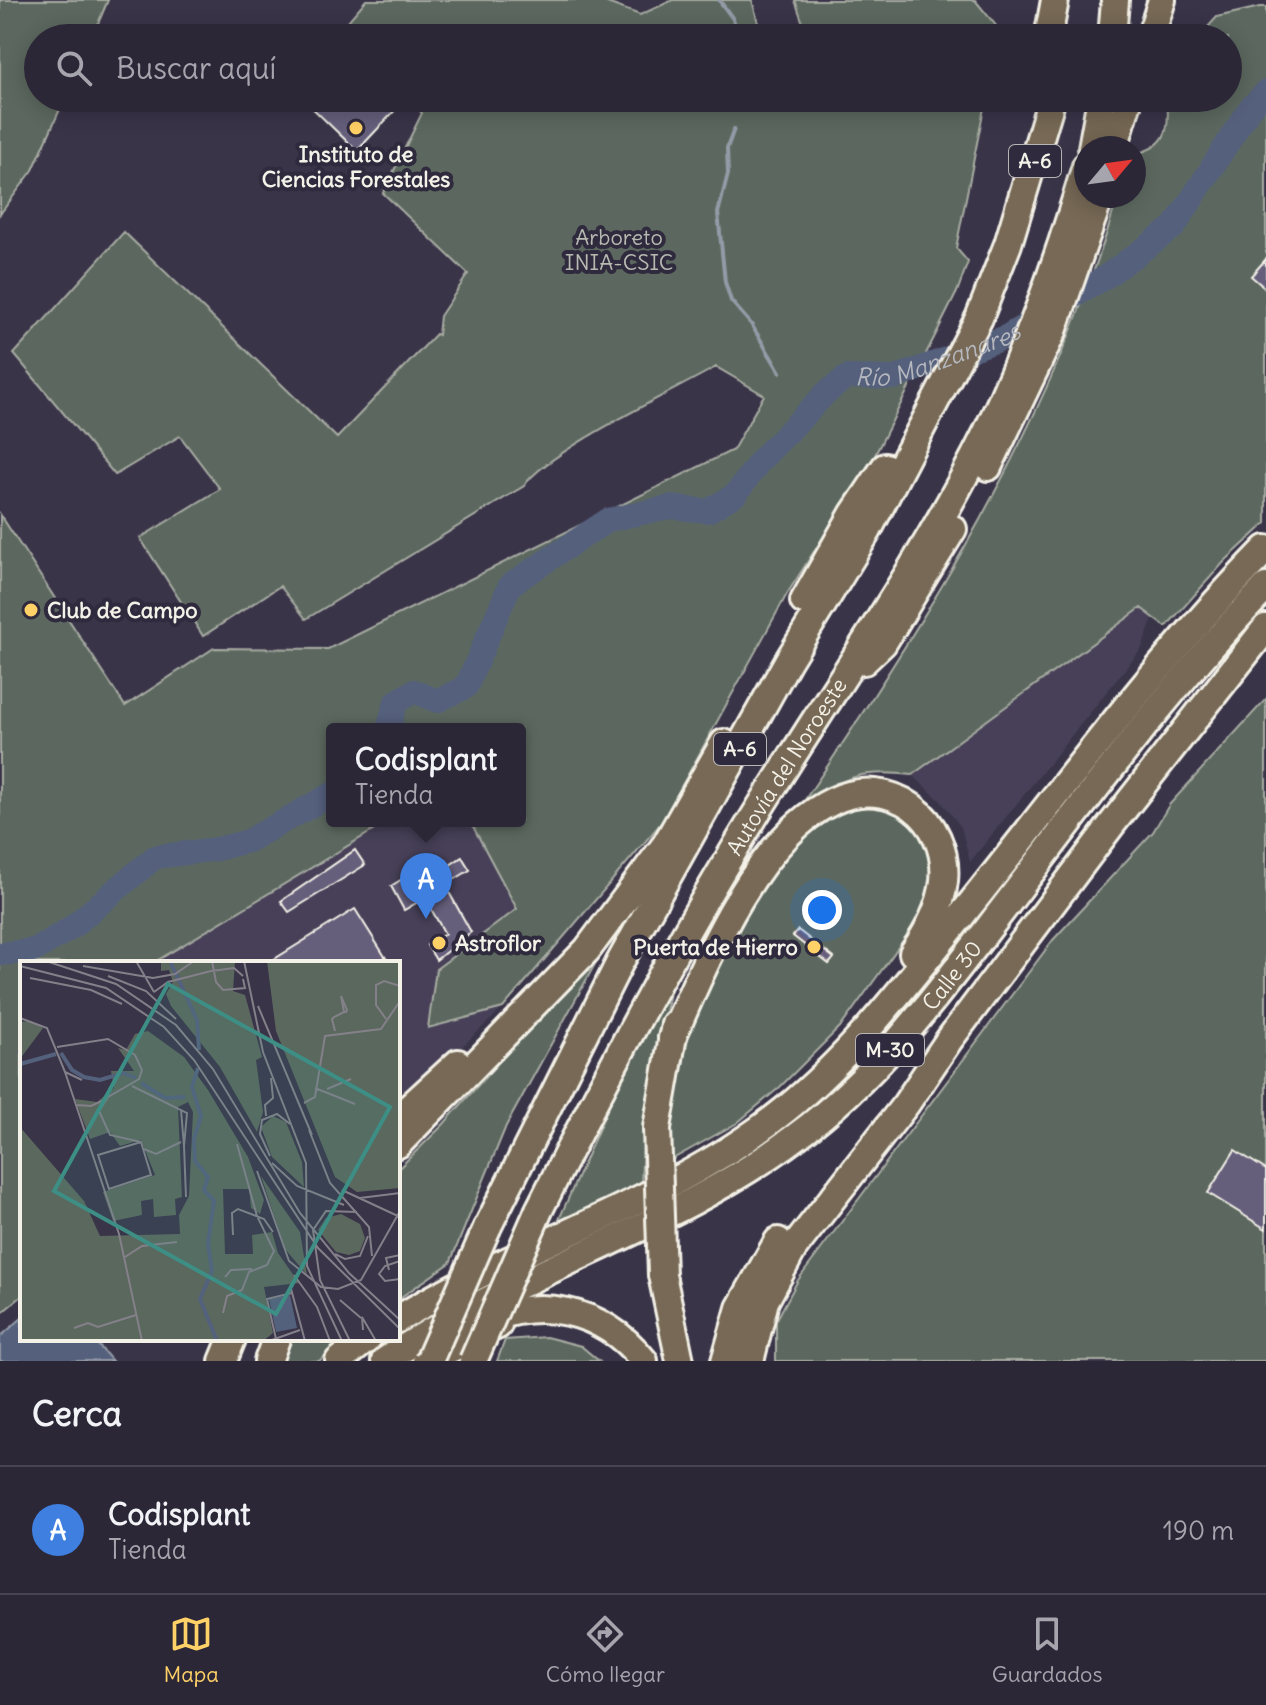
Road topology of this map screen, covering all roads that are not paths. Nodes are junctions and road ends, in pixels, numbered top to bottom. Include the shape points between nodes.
1 (1115, 0) edge
2 (1066, 2) edge
3 (1055, 24) edge
4 (1065, 24) edge
5 (1113, 24) edge
6 (1032, 112) edge
7 (1047, 112) edge
8 (1098, 112) edge
9 (1125, 112) edge
10 (1094, 136) edge
11 (1118, 136) edge
12 (1079, 208) edge
13 (1094, 208) edge
14 (1008, 220) junction
15 (1073, 248) junction
16 (891, 472) junction
17 (1266, 549) edge
18 (1266, 587) edge
19 (1266, 628) edge
20 (824, 707) junction
21 (694, 794) junction
22 (672, 1038) junction
23 (949, 1040) junction
24 (838, 1063) junction
25 (440, 1105) junction
26 (400, 1116) edge
27 (400, 1142) edge
28 (400, 1153) edge
29 (400, 1318) edge
30 (231, 1341) edge
31 (259, 1341) edge
32 (275, 1341) edge
33 (364, 1341) edge
34 (223, 1361) edge
35 (252, 1361) edge
36 (268, 1361) edge
37 (339, 1361) edge
38 (385, 1361) edge
39 (412, 1361) edge
40 (428, 1361) edge
41 (473, 1361) edge
42 (630, 1361) edge
43 (644, 1361) edge
44 (680, 1361) edge
45 (725, 1361) edge
46 (750, 1361) edge

1 - 5 highway
2 - 3 highway
2 - 4 highway
6 - 14 highway, Autovía del Noroeste / A-6
7 - 14 highway, Autovía del Noroeste / A-6
8 - 10 highway, A-6
9 - 11 highway
12 - 15 highway, Autovía del Noroeste / A-6
13 - 15 highway, A-6
14 - 16 highway, Autovía del Noroeste / A-6
15 - 20 highway, Autovía del Noroeste / A-6 via 951,516
16 - 21 highway via 854,513
16 - 40 highway, Autovía del Noroeste / A-6, bridge via 620,962 487,1228
17 - 24 highway, Calle 30 / M-30 via 1195,621
18 - 38 highway, Calle 30 / M-30 via 1125,749 879,1063 799,1135 711,1194 477,1308
19 - 23 highway
20 - 22 highway via 791,784 700,944 680,997
20 - 41 highway, Autovía del Noroeste / A-6, bridge via 637,1016 539,1210
21 - 25 highway via 666,844 587,950
21 - 26 highway via 628,888 579,945 519,1008
22 - 24 highway via 725,925 790,834 832,801 861,792 890,794 916,808 935,832 945,864 941,900 930,927
22 - 44 highway, bridge via 657,1128 662,1275
23 - 45 highway via 776,1244 740,1308
23 - 46 highway via 793,1249 765,1301
24 - 29 highway, Calle 30 / M-30 via 760,1129 695,1170
25 - 27 highway
25 - 28 highway
30 - 34 highway
31 - 35 highway
32 - 36 highway
33 - 37 highway
39 - 43 highway via 490,1318 547,1308 594,1319
40 - 42 highway via 490,1327 546,1319 586,1327

